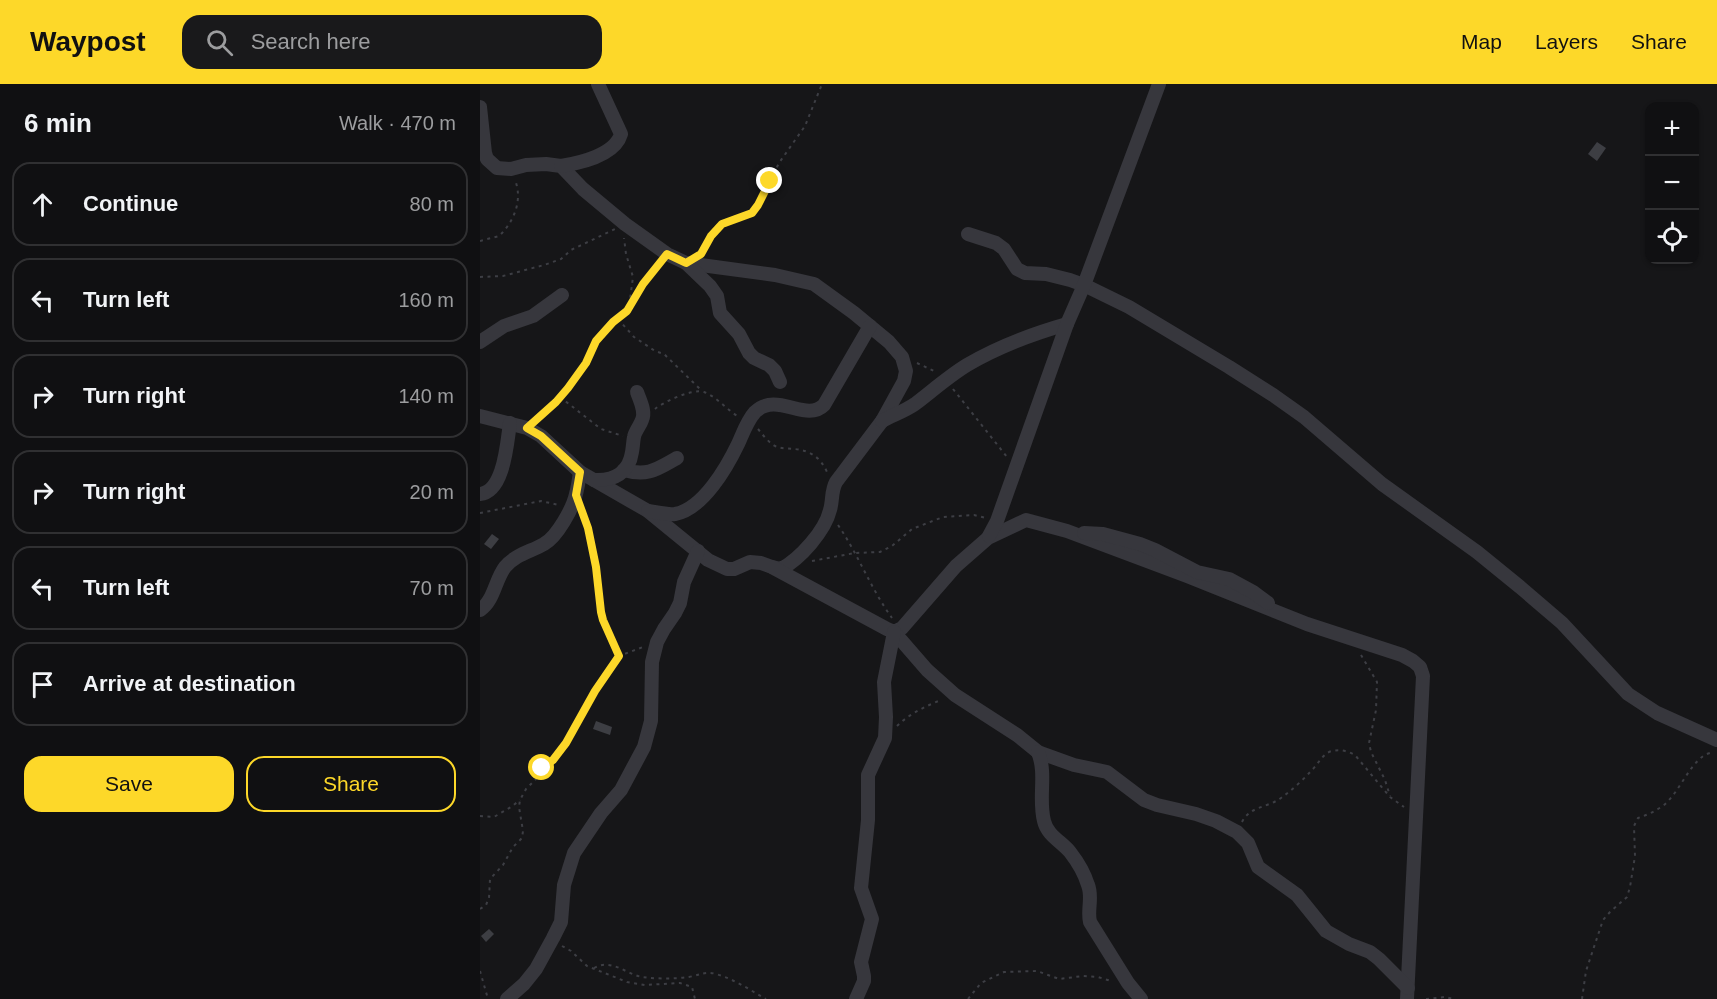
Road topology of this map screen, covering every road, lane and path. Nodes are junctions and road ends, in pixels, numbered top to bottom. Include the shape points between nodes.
1 (598, 84) edge
2 (822, 84) edge
3 (1159, 84) edge
4 (480, 107) edge
5 (483, 162) edge
6 (561, 166) junction
7 (511, 169) junction
8 (625, 224) junction
9 (968, 234) dead end
10 (480, 241) edge
11 (667, 254) junction
12 (686, 263) junction
13 (480, 277) edge
14 (1084, 285) junction
15 (562, 295) dead end
16 (628, 307) junction
17 (617, 319) junction
18 (1067, 324) junction
19 (870, 326) junction
20 (480, 342) edge
21 (902, 357) junction
22 (945, 380) junction
23 (780, 382) dead end
24 (637, 392) dead end
25 (704, 392) junction
26 (560, 397) junction
27 (480, 416) edge
28 (749, 419) junction
29 (642, 421) junction
30 (882, 421) junction
31 (510, 423) junction
32 (527, 428) junction
33 (633, 443) junction
34 (677, 458) dead end
35 (1016, 469) junction
36 (624, 470) junction
37 (580, 472) junction
38 (594, 480) junction
39 (832, 490) junction
40 (480, 494) edge
41 (573, 502) junction
42 (648, 511) junction
43 (480, 513) edge
44 (830, 513) junction
45 (1026, 520) junction
46 (998, 521) junction
47 (988, 537) junction
48 (698, 551) junction
49 (855, 554) junction
50 (812, 561) dead end
51 (772, 567) junction
52 (480, 610) edge
53 (898, 630) junction
54 (1352, 640) junction
55 (657, 642) junction
56 (619, 656) junction
57 (955, 695) junction
58 (885, 738) junction
59 (1717, 740) edge
60 (1717, 750) edge
61 (1038, 752) junction
62 (1390, 796) junction
63 (520, 800) junction
64 (480, 816) edge
65 (1416, 816) junction
66 (1237, 832) junction
67 (480, 909) edge
68 (553, 938) junction
69 (594, 969) junction
70 (480, 971) edge
71 (1408, 993) edge
72 (1137, 994) edge
73 (488, 999) edge
74 (507, 999) edge
75 (695, 999) edge
76 (766, 999) edge
77 (855, 999) edge
78 (968, 999) edge
79 (1426, 999) edge
80 (1453, 999) edge
81 (1582, 999) edge

1 - 6 street via 621,134 596,157
2 - 12 path via 802,132 779,163 752,213 722,224 701,254
3 - 14 street
4 - 5 street
5 - 7 street
6 - 7 street
6 - 8 street
7 - 10 path via 518,186 518,205 499,236
8 - 11 street
8 - 13 path via 571,250 561,259 503,276
8 - 16 path via 624,241 633,282
9 - 14 street via 996,243 1025,273 1056,276
11 - 12 street
11 - 16 path
12 - 19 street via 814,284
12 - 23 street via 717,296 720,313 740,334 749,353 769,365
14 - 18 street
14 - 59 street via 1129,307 1304,417 1382,484 1520,586 1563,623 1628,694 1657,713
15 - 20 street via 533,316 504,326
16 - 17 path
17 - 25 path via 634,337 664,354
17 - 26 path via 596,341 586,363
18 - 22 street via 1009,343
18 - 35 street
19 - 21 street
19 - 28 street via 820,409 812,412 773,404 762,407
21 - 22 path
21 - 30 street via 904,381
22 - 30 street via 914,404
22 - 35 path
24 - 29 street
25 - 28 path via 738,417
25 - 29 path via 667,401
26 - 32 path
26 - 33 path via 601,429
27 - 31 street
28 - 39 path via 778,447 810,452 824,465
28 - 42 street via 723,473 703,498 675,514
29 - 33 street
30 - 39 street
31 - 32 street
31 - 40 street via 497,481 492,490
32 - 37 street
33 - 36 street
34 - 36 street via 644,474
35 - 46 street
36 - 38 street via 607,480
37 - 38 street
37 - 41 street
38 - 42 street
39 - 44 street
41 - 43 path via 541,501
41 - 52 street via 550,540 523,552 506,566 487,605
41 - 56 path via 588,528 603,620
42 - 48 street
44 - 49 path
44 - 51 street via 801,555 782,569
45 - 46 street
45 - 47 street
45 - 54 street via 1067,531
46 - 47 street
46 - 49 path via 974,515 943,517 912,529 880,552
47 - 53 street
48 - 51 street via 727,569 750,562
48 - 55 street via 684,582 680,603
49 - 50 path
49 - 53 path
51 - 53 street via 887,629
53 - 57 street via 927,670
53 - 58 street via 884,682
54 - 62 path via 1377,682 1369,743
54 - 65 street via 1402,655 1420,667 1423,700
55 - 56 path
55 - 68 street via 652,662 651,721 644,747 621,790 574,853 564,885 561,922
56 - 63 path via 566,743
57 - 58 path via 903,720
57 - 61 street
58 - 77 street via 868,775 861,888 872,919 861,962 864,981
60 - 81 path via 1699,760 1663,806 1638,818 1627,897 1603,920 1586,971
61 - 66 street via 1107,772 1144,800 1196,814
61 - 72 street via 1042,761 1046,828 1070,852 1090,891 1090,922
62 - 65 path
62 - 66 path via 1355,755 1332,751 1281,798 1248,813
63 - 64 path via 494,817
63 - 67 path via 522,838 490,879 489,898
65 - 71 street
66 - 71 street via 1248,843 1258,867 1297,895 1326,931 1370,952 1387,965
68 - 69 path
68 - 74 street via 536,969
69 - 75 path via 627,982 686,985 692,987
69 - 76 path via 613,965 646,977 708,972 734,980
70 - 73 path
72 - 78 path via 1098,977 1059,979 1037,971 1015,970 981,983
79 - 80 path

